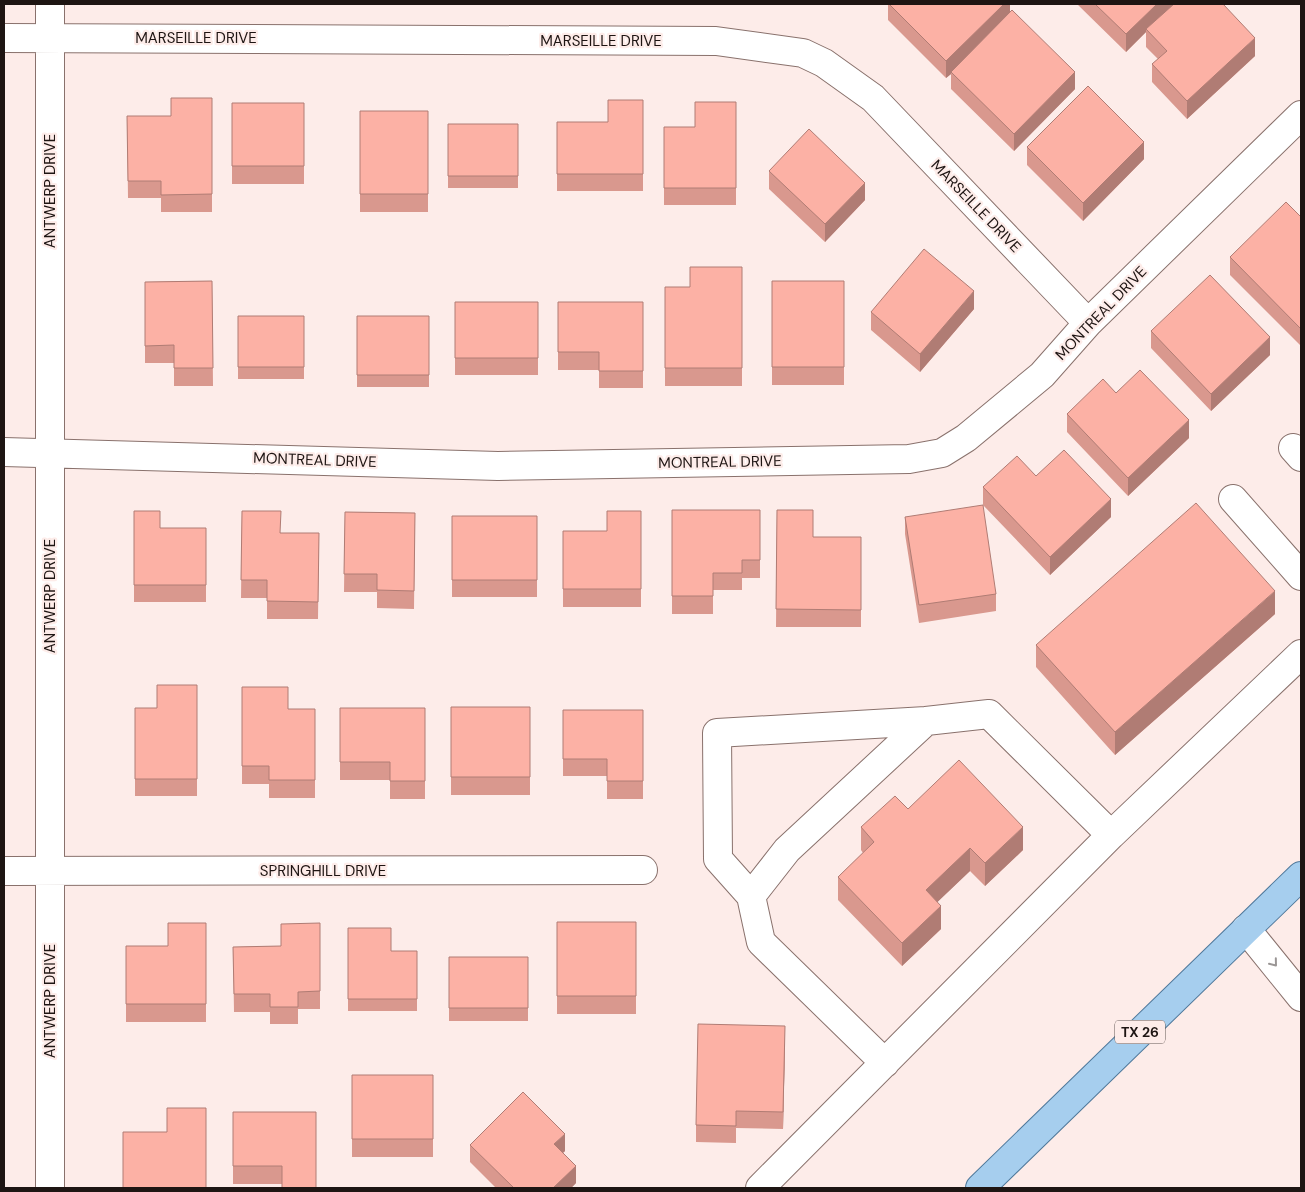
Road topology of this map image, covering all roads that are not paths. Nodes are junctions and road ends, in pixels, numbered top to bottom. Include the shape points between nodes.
1 (50, 4) edge
2 (4, 38) edge
3 (50, 38) junction
4 (1301, 115) edge
5 (1088, 323) junction
6 (4, 452) edge
7 (50, 452) junction
8 (1233, 499) dead end
9 (1301, 576) edge
10 (1301, 654) edge
11 (926, 721) junction
12 (1111, 835) junction
13 (643, 870) dead end
14 (49, 871) junction
15 (4, 872) edge
16 (1300, 880) edge
17 (751, 896) junction
18 (1246, 929) junction
19 (1301, 997) edge
20 (885, 1063) junction
21 (50, 1188) edge
22 (760, 1188) edge
23 (980, 1188) edge

1 - 3 street, ANTWERP DRIVE
2 - 3 street, MARSEILLE DRIVE
3 - 5 street, MARSEILLE DRIVE via 716,41 803,53 824,63 873,98
3 - 7 street, ANTWERP DRIVE
4 - 5 street, MONTREAL DRIVE
5 - 7 street, MONTREAL DRIVE via 1042,375 966,438 942,453 909,459 498,466
6 - 7 street, MONTREAL DRIVE
7 - 14 street, ANTWERP DRIVE
8 - 9 street
10 - 12 street
11 - 12 street via 989,714
11 - 17 street via 787,850
11 - 17 street via 717,733 718,860
12 - 20 street
13 - 14 street, SPRINGHILL DRIVE
14 - 15 street, SPRINGHILL DRIVE
14 - 21 street, ANTWERP DRIVE
16 - 18 main road, TX 26
17 - 20 street via 761,942
18 -> 19 street
18 - 23 main road, TX 26
20 - 22 street

